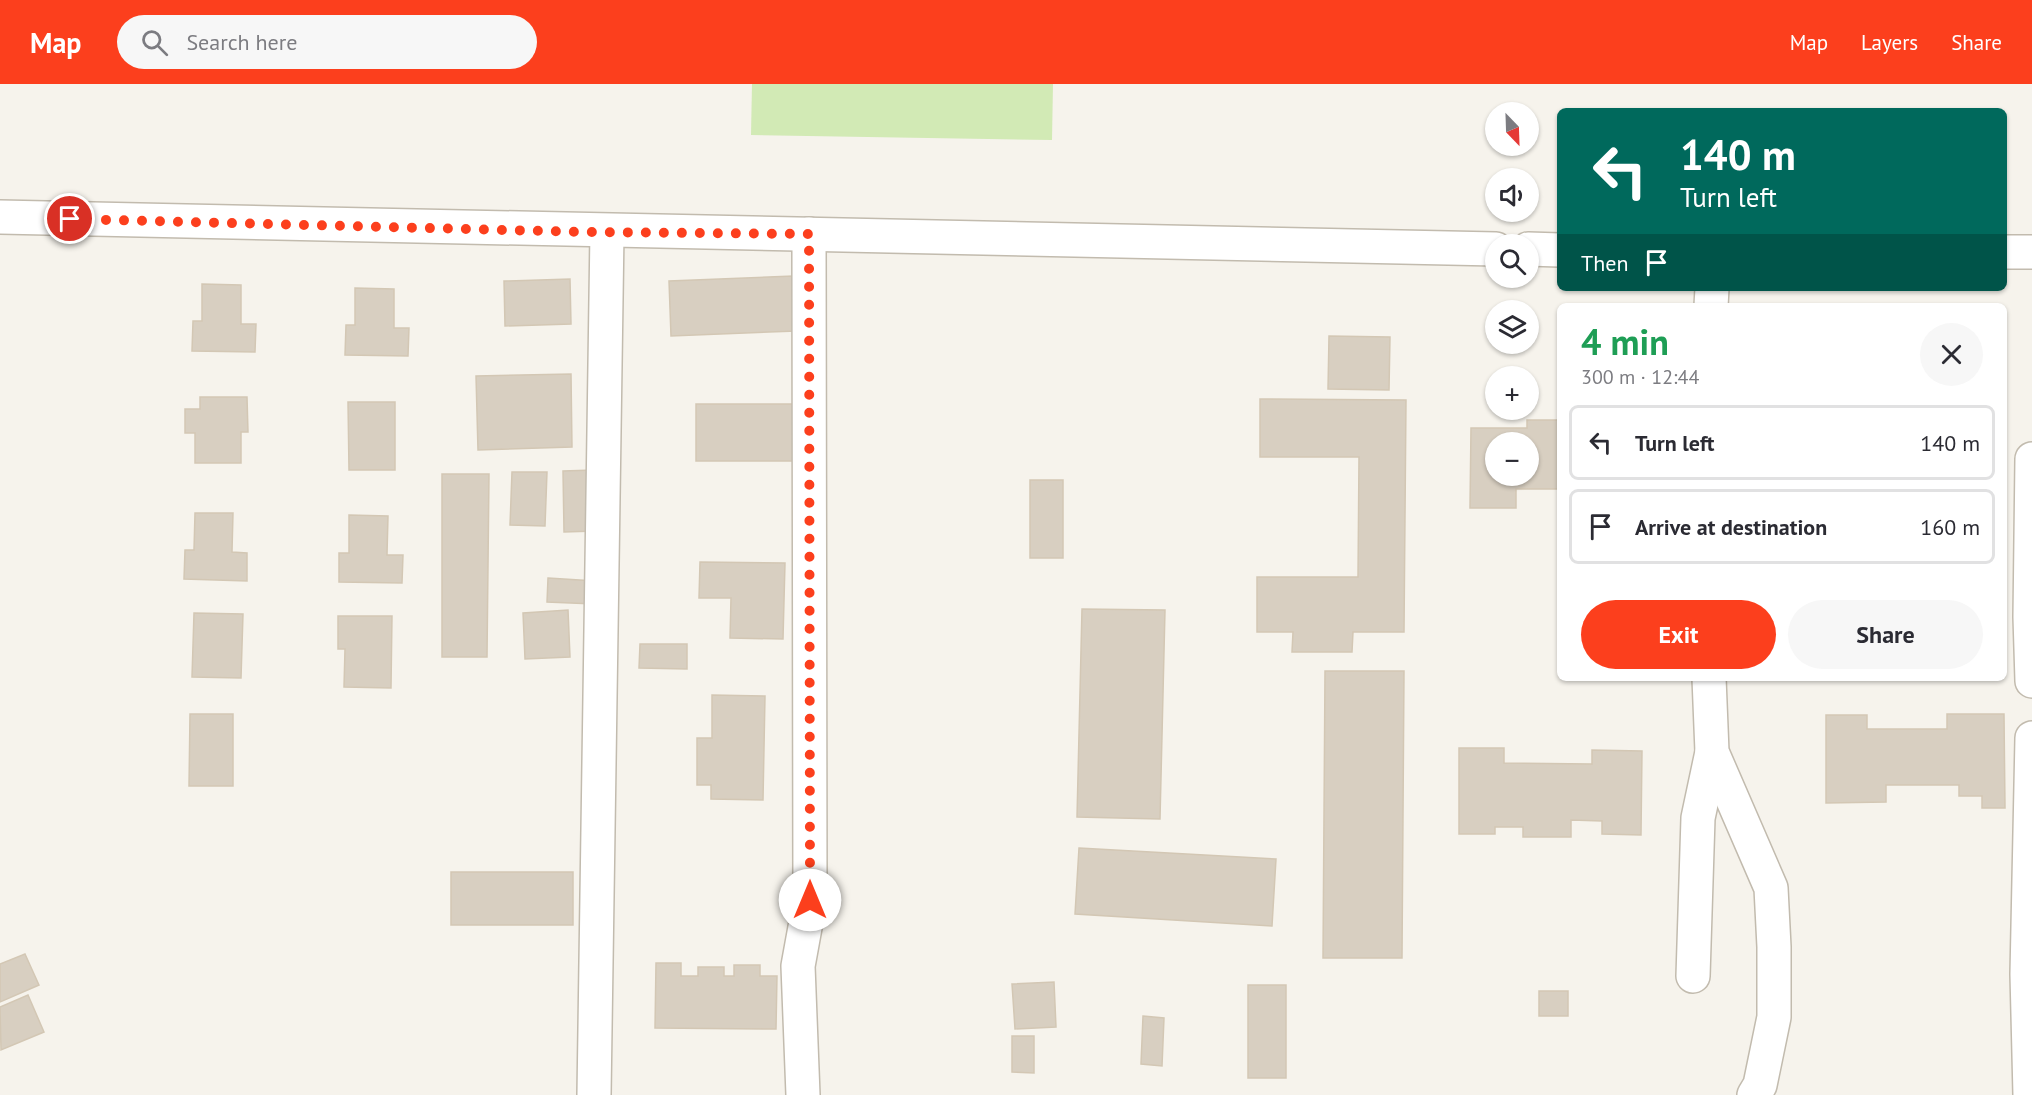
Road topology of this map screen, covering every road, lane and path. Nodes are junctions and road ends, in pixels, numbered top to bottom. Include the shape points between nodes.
1 (0, 218) edge
2 (607, 232) junction
3 (809, 234) junction
4 (1485, 249) edge
5 (1539, 249) edge
6 (1557, 250) edge
7 (2007, 252) edge
8 (2032, 252) edge
9 (2032, 459) edge
10 (1709, 681) edge
11 (2032, 681) edge
12 (2032, 738) edge
13 (1712, 752) junction
14 (1693, 976) dead end
15 (594, 1095) edge
16 (803, 1095) edge
17 (1754, 1095) edge
18 (2030, 1095) edge

1 - 2 street
2 - 3 street
2 - 15 street
3 - 4 street
3 - 16 street via 810,900 798,966
5 - 6 street
7 - 8 street
9 - 11 street
10 - 13 street
12 - 18 street via 2027,974
13 - 14 street via 1698,818
13 - 17 street via 1771,888 1774,1017 1760,1085

